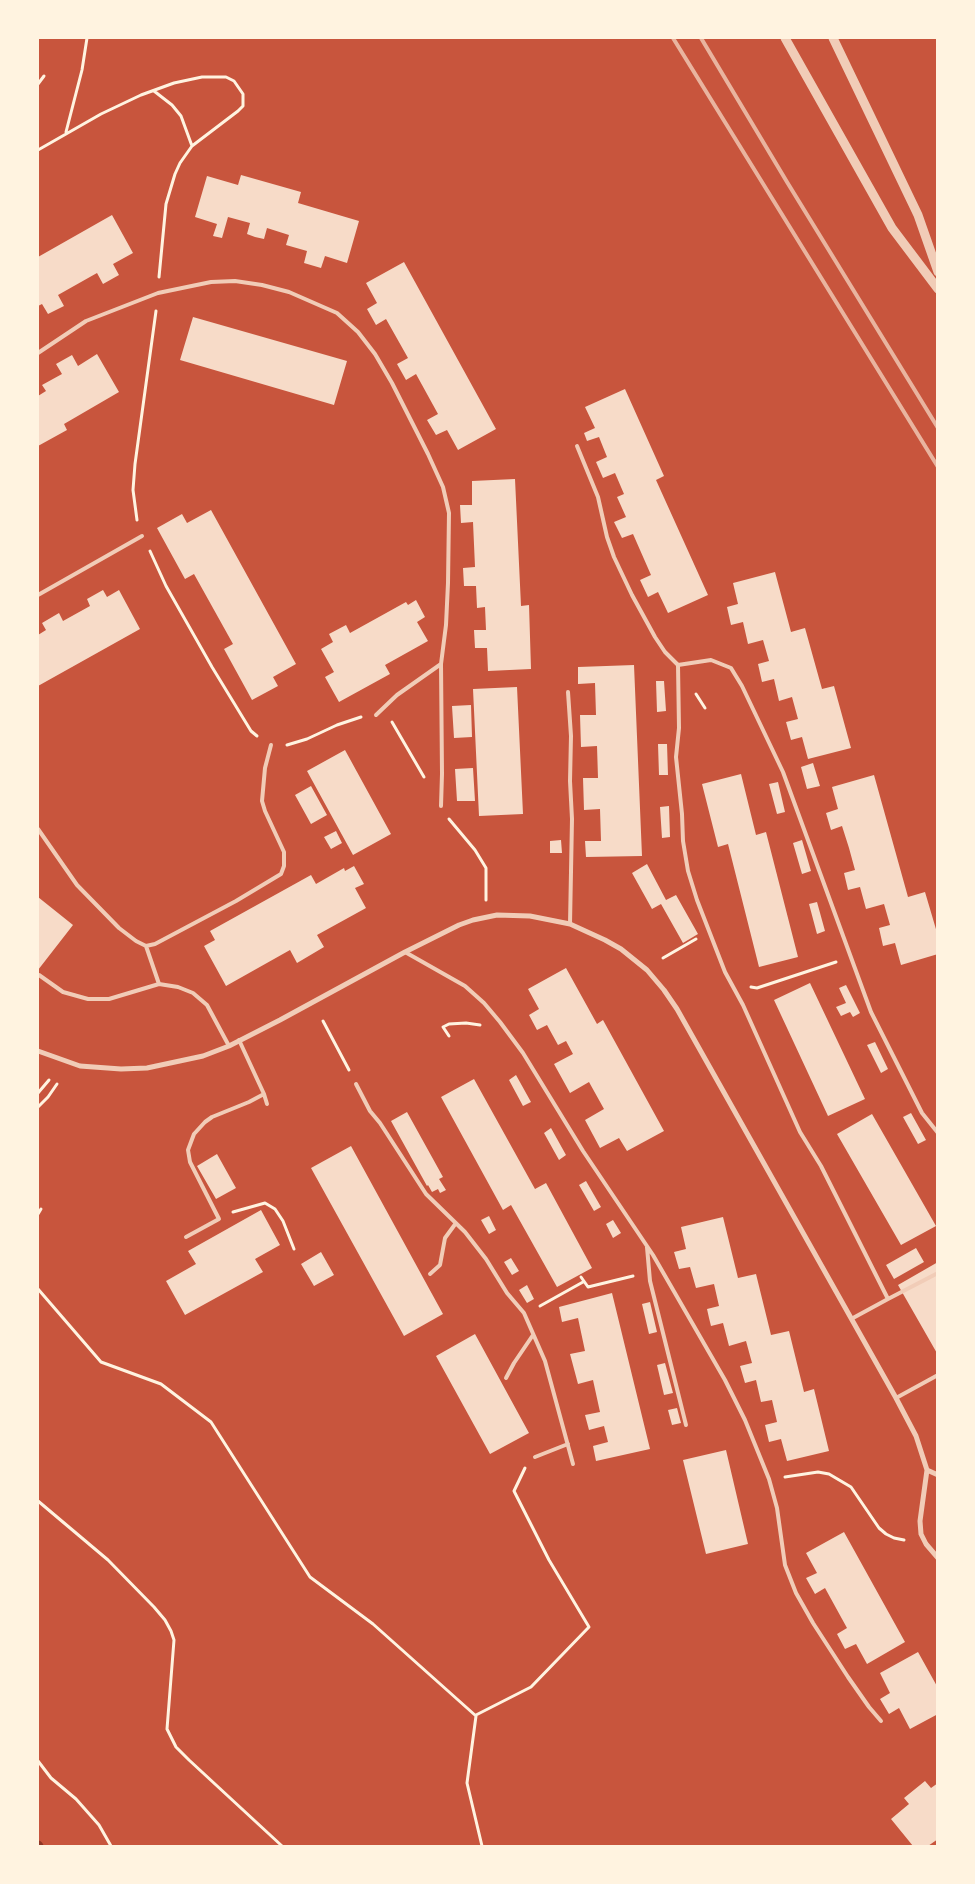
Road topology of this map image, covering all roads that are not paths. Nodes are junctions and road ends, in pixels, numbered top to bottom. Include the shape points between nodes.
1 (785, 38) edge
2 (833, 38) edge
3 (938, 272) edge
4 (938, 289) edge
5 (38, 353) edge
6 (577, 446) dead end
7 (142, 536) road end
8 (38, 595) edge
9 (441, 664) junction
10 (678, 665) junction
11 (568, 692) dead end
12 (376, 715) road end
13 (271, 745) road end
14 (440, 806) road end
15 (38, 828) edge
16 (570, 924) junction
17 (146, 946) junction
18 (406, 952) junction
19 (39, 975) dead end
20 (160, 984) junction
21 (239, 1040) junction
22 (229, 1046) junction
23 (38, 1050) edge
24 (356, 1084) road end
25 (264, 1094) junction
26 (267, 1104) dead end
27 (938, 1133) edge
28 (456, 1223) junction
29 (186, 1236) dead end
30 (646, 1245) junction
31 (430, 1274) dead end
32 (936, 1274) dead end
33 (888, 1299) junction
34 (853, 1318) junction
35 (533, 1335) junction
36 (938, 1375) edge
37 (506, 1378) dead end
38 (896, 1398) junction
39 (686, 1426) dead end
40 (568, 1444) junction
41 (536, 1456) road end
42 (573, 1464) dead end
43 (928, 1470) junction
44 (938, 1475) edge
45 (938, 1558) edge
46 (881, 1721) dead end

1 - 4 street via 892,228
2 - 3 street via 918,214
5 - 9 lane via 86,321 158,292 211,282 262,285 289,292 337,314 358,332 375,354 443,487 449,513 446,626
6 - 10 lane via 598,497 617,565 655,636
7 - 8 lane
9 - 12 lane via 397,695
9 - 14 lane
10 - 27 lane via 712,660 731,668 742,686 783,772 871,1012 922,1113
10 - 33 lane via 678,785 683,841 697,900 725,972 800,1132 821,1166
11 - 16 lane via 572,819
13 - 17 lane via 262,801 284,852 281,874 236,901
15 - 17 lane via 77,886 119,928
16 - 18 street via 530,916 497,915 459,925
16 - 34 street via 621,949 664,990 704,1054
17 - 20 lane
18 - 21 street
18 - 30 lane via 465,986 500,1022
19 - 20 lane via 63,992 88,999 109,999
20 - 22 lane via 193,993 207,1005
21 - 22 street
21 - 25 lane
22 - 23 street via 170,1064 121,1069 80,1066
24 - 28 lane via 370,1111 426,1194
25 - 26 lane
25 - 29 lane via 205,1122 194,1134 188,1150 190,1162 219,1219
28 - 31 lane via 445,1238 440,1265
28 - 35 lane via 524,1313
30 - 39 lane via 650,1281
30 - 46 lane via 718,1367 745,1420 769,1479 777,1508 785,1565 796,1593 848,1677
32 - 33 lane
33 - 34 lane
34 - 38 street
35 - 37 lane
35 - 40 lane via 545,1361
36 - 38 lane
38 - 43 street via 916,1436
40 - 41 lane
40 - 42 lane
43 - 44 street
43 - 45 street via 921,1534

